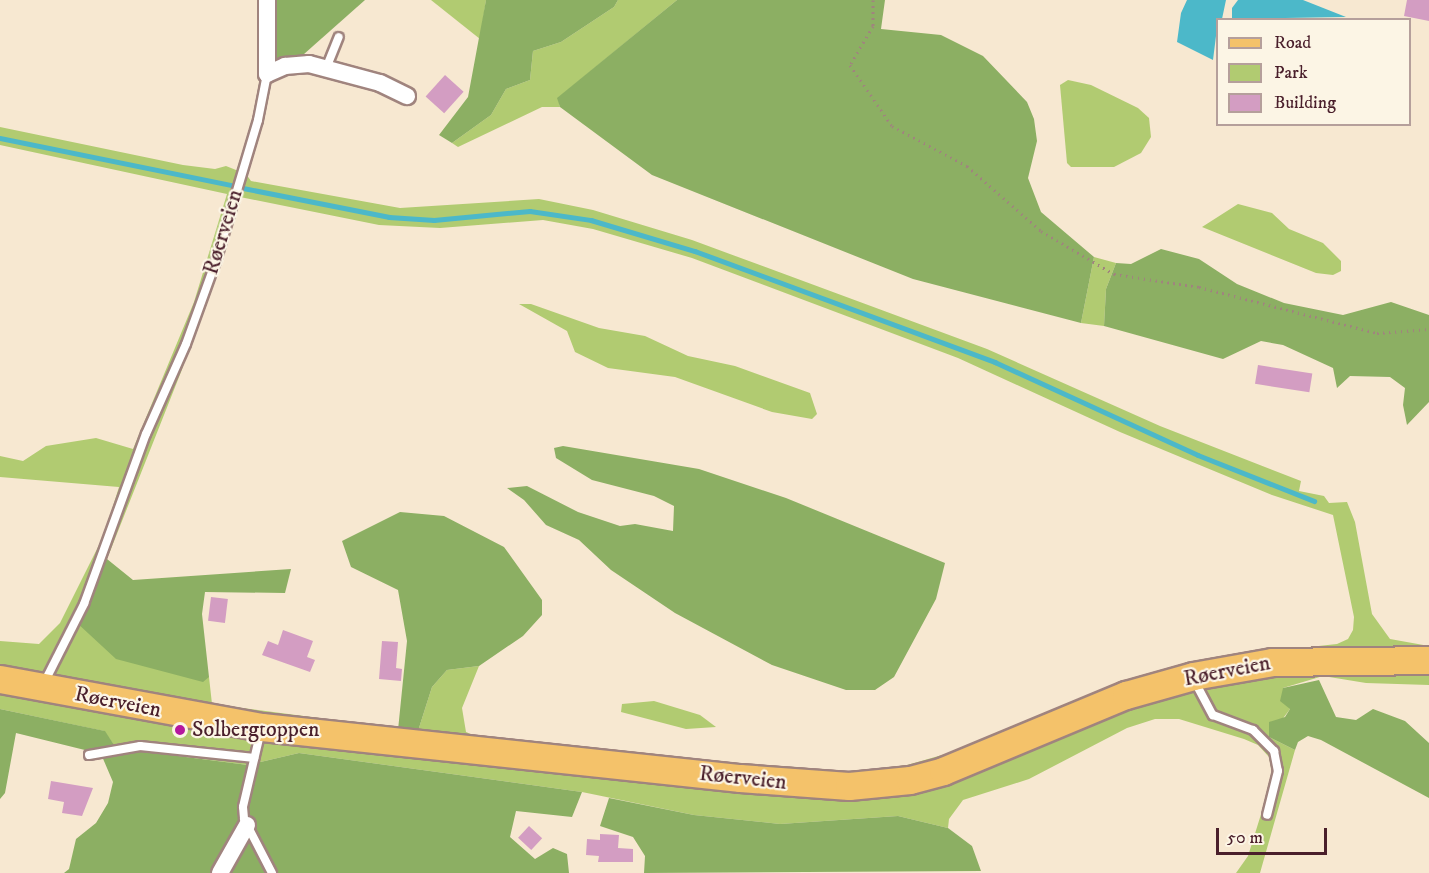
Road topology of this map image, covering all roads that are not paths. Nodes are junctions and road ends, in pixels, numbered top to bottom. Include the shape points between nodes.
1 (267, 0) edge
2 (339, 37) dead end
3 (327, 66) junction
4 (267, 74) junction
5 (407, 96) dead end
6 (1429, 660) edge
7 (1193, 676) junction
8 (0, 679) edge
9 (42, 687) junction
10 (262, 727) junction
11 (88, 755) dead end
12 (254, 758) junction
13 (1267, 815) dead end
14 (247, 825) junction
15 (220, 873) edge
16 (272, 873) edge

1 - 4 street
2 - 3 lane
3 - 4 street via 296,63
3 - 5 street
4 - 9 lane, Røerveien via 258,120 216,261 186,344 146,434 84,604
6 - 7 main road, Røerveien via 1368,657 1272,662
7 - 10 main road, Røerveien via 1126,694 943,771 870,785 783,782
7 - 13 lane via 1199,695 1213,715 1253,730 1274,751 1278,771
8 - 9 main road, Røerveien
9 - 10 main road, Røerveien
10 - 12 lane
11 - 12 lane via 140,746
12 - 14 lane via 243,799
14 - 15 street
14 - 16 lane

